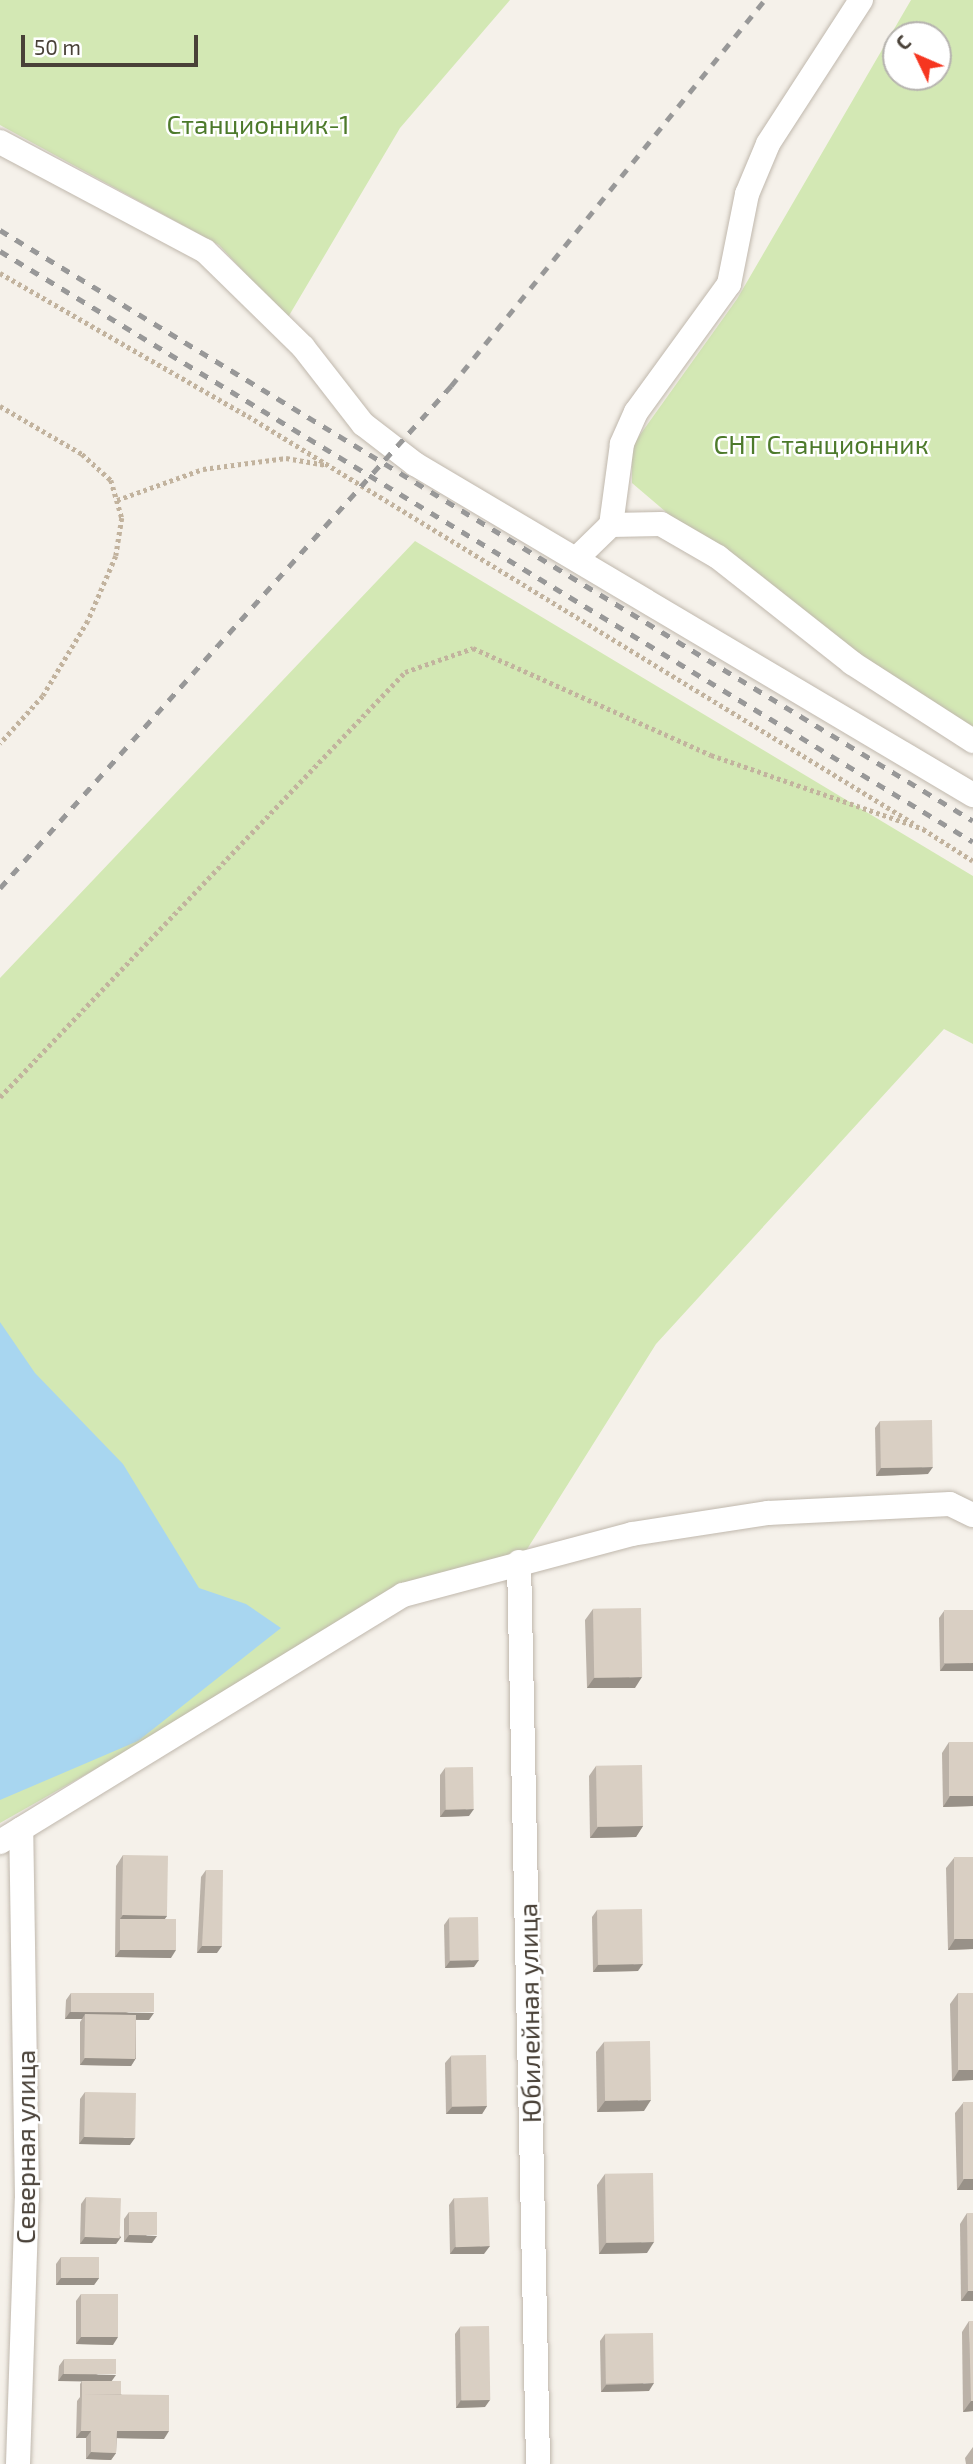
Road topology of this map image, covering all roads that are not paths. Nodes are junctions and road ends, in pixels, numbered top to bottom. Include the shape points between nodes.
1 (861, 0) edge
2 (0, 142) edge
3 (611, 525) junction
4 (578, 557) junction
5 (973, 741) edge
6 (973, 795) edge
7 (973, 1515) edge
8 (519, 1562) junction
9 (10, 1835) edge
10 (18, 2464) edge
11 (538, 2464) edge

1 - 3 street via 768,144 747,194 729,284 636,412 622,444
2 - 4 street via 205,251 303,347 363,424 415,464
3 - 4 street
3 - 5 street via 660,524 718,557 852,663
4 - 6 street
7 - 8 street via 950,1504 768,1513 632,1534
8 - 9 street via 403,1595
8 - 11 street, Юбилейная улица
9 - 10 street, Северная улица via 27,2199

